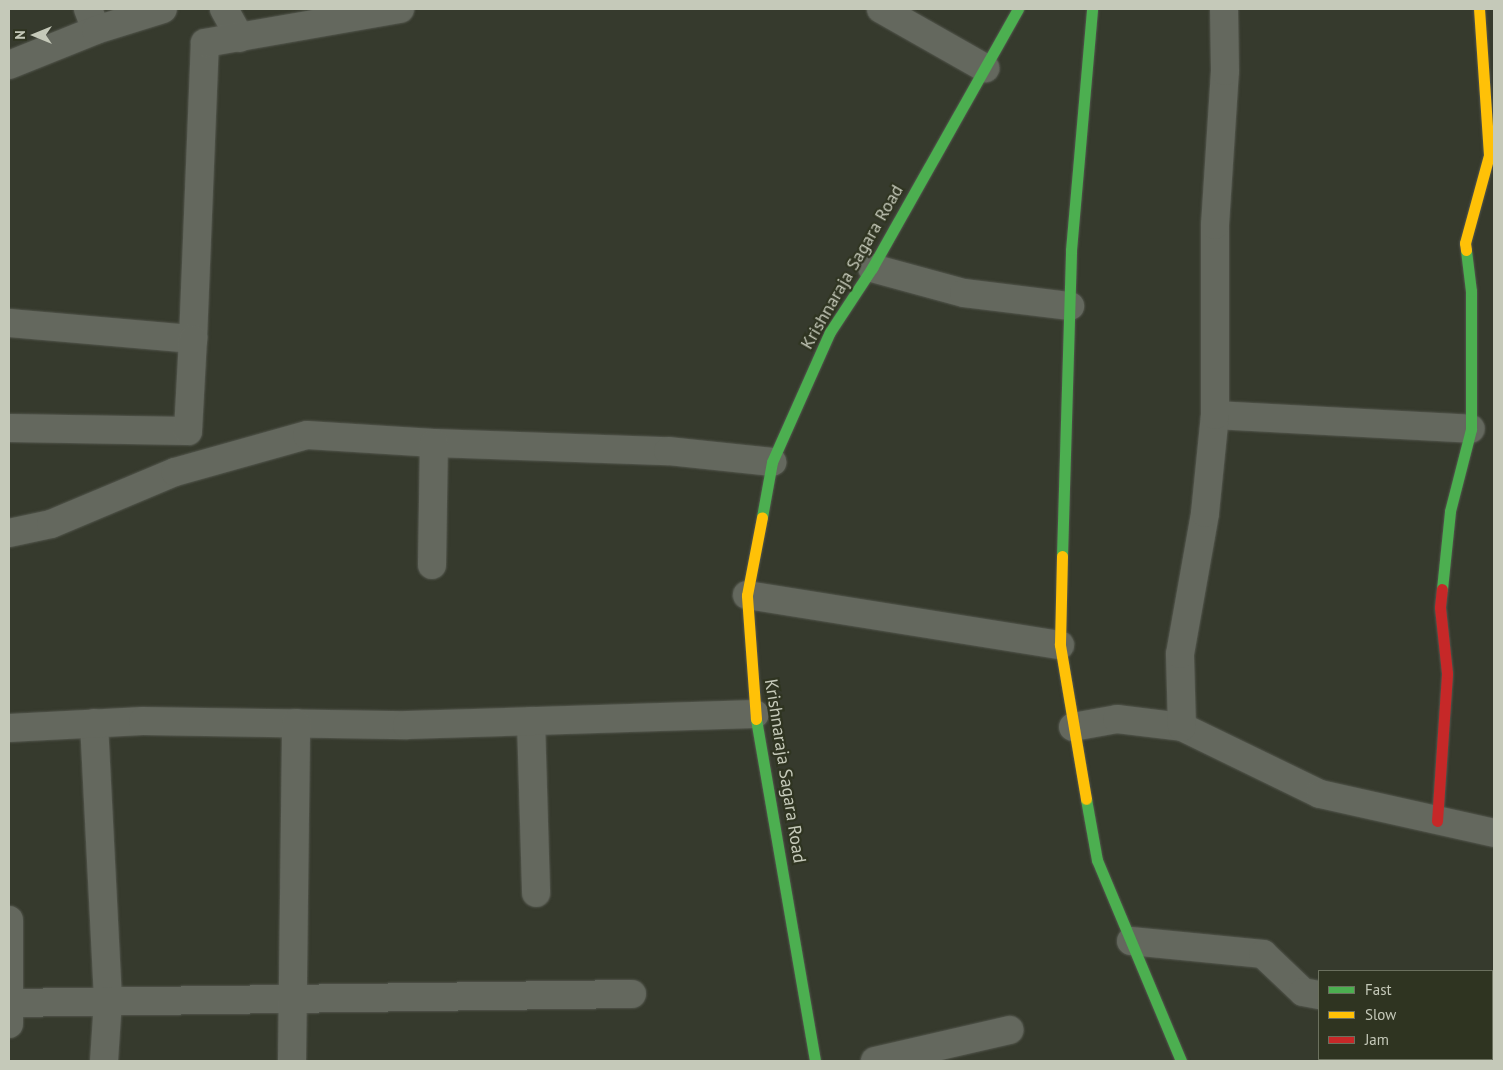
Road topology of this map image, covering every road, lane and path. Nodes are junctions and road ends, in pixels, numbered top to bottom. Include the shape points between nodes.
1 (163, 9) edge
2 (224, 9) edge
3 (400, 9) edge
4 (881, 9) edge
5 (1018, 9) edge
6 (1092, 9) edge
7 (1224, 9) edge
8 (1479, 9) edge
9 (92, 19) edge
10 (240, 38) junction
11 (9, 65) edge
12 (985, 68) junction
13 (1492, 156) edge
14 (872, 268) junction
15 (1070, 306) junction
16 (9, 323) edge
17 (193, 339) junction
18 (1214, 415) junction
19 (9, 428) edge
20 (1471, 429) junction
21 (434, 443) junction
22 (772, 462) junction
23 (9, 533) edge
24 (432, 565) dead end
25 (747, 595) junction
26 (1060, 645) junction
27 (755, 714) junction
28 (531, 721) junction
29 (94, 723) junction
30 (296, 723) junction
31 (1073, 726) junction
32 (9, 728) edge
33 (1182, 728) junction
34 (1437, 821) junction
35 (1494, 833) edge
36 (536, 894) dead end
37 (9, 920) edge
38 (1131, 941) junction
39 (632, 994) dead end
40 (1318, 994) edge
41 (293, 998) junction
42 (108, 1001) junction
43 (9, 1010) edge
44 (1009, 1030) dead end
45 (104, 1061) edge
46 (292, 1061) edge
47 (816, 1061) edge
48 (875, 1061) edge
49 (1181, 1061) edge

1 - 9 street
2 - 10 street
3 - 10 street
4 - 12 street
5 - 12 street, Krishnaraja Sagara Road
6 - 15 street via 1071,250
7 - 18 street via 1225,71 1214,225
8 - 13 street
9 - 11 street
10 - 17 street via 205,43
12 - 14 street, Krishnaraja Sagara Road
13 - 20 street via 1465,243 1471,291
14 - 15 street via 964,293
14 - 22 street, Krishnaraja Sagara Road via 830,332
15 - 26 street
16 - 17 street
17 - 19 street via 188,431
18 - 20 street
18 - 33 street via 1205,513 1180,654
20 - 34 street via 1450,511 1440,607 1447,673
21 - 22 street via 668,451
21 - 23 street via 307,435 175,472 51,524
21 - 24 street
22 - 25 street, Krishnaraja Sagara Road
25 - 26 street
25 - 27 street, Krishnaraja Sagara Road
26 - 31 street
27 - 28 street
27 - 47 street, Krishnaraja Sagara Road
28 - 30 street
28 - 36 street
29 - 30 street
29 - 32 street
29 - 42 street
30 - 41 street
31 - 33 street via 1117,719
31 - 38 street via 1098,860
33 - 34 street via 1320,794
34 - 35 street
37 - 43 street
38 - 40 street via 1262,954 1303,992
38 - 49 street
39 - 41 street
41 - 42 street
41 - 46 street
42 - 43 street
42 - 45 street
44 - 48 street

